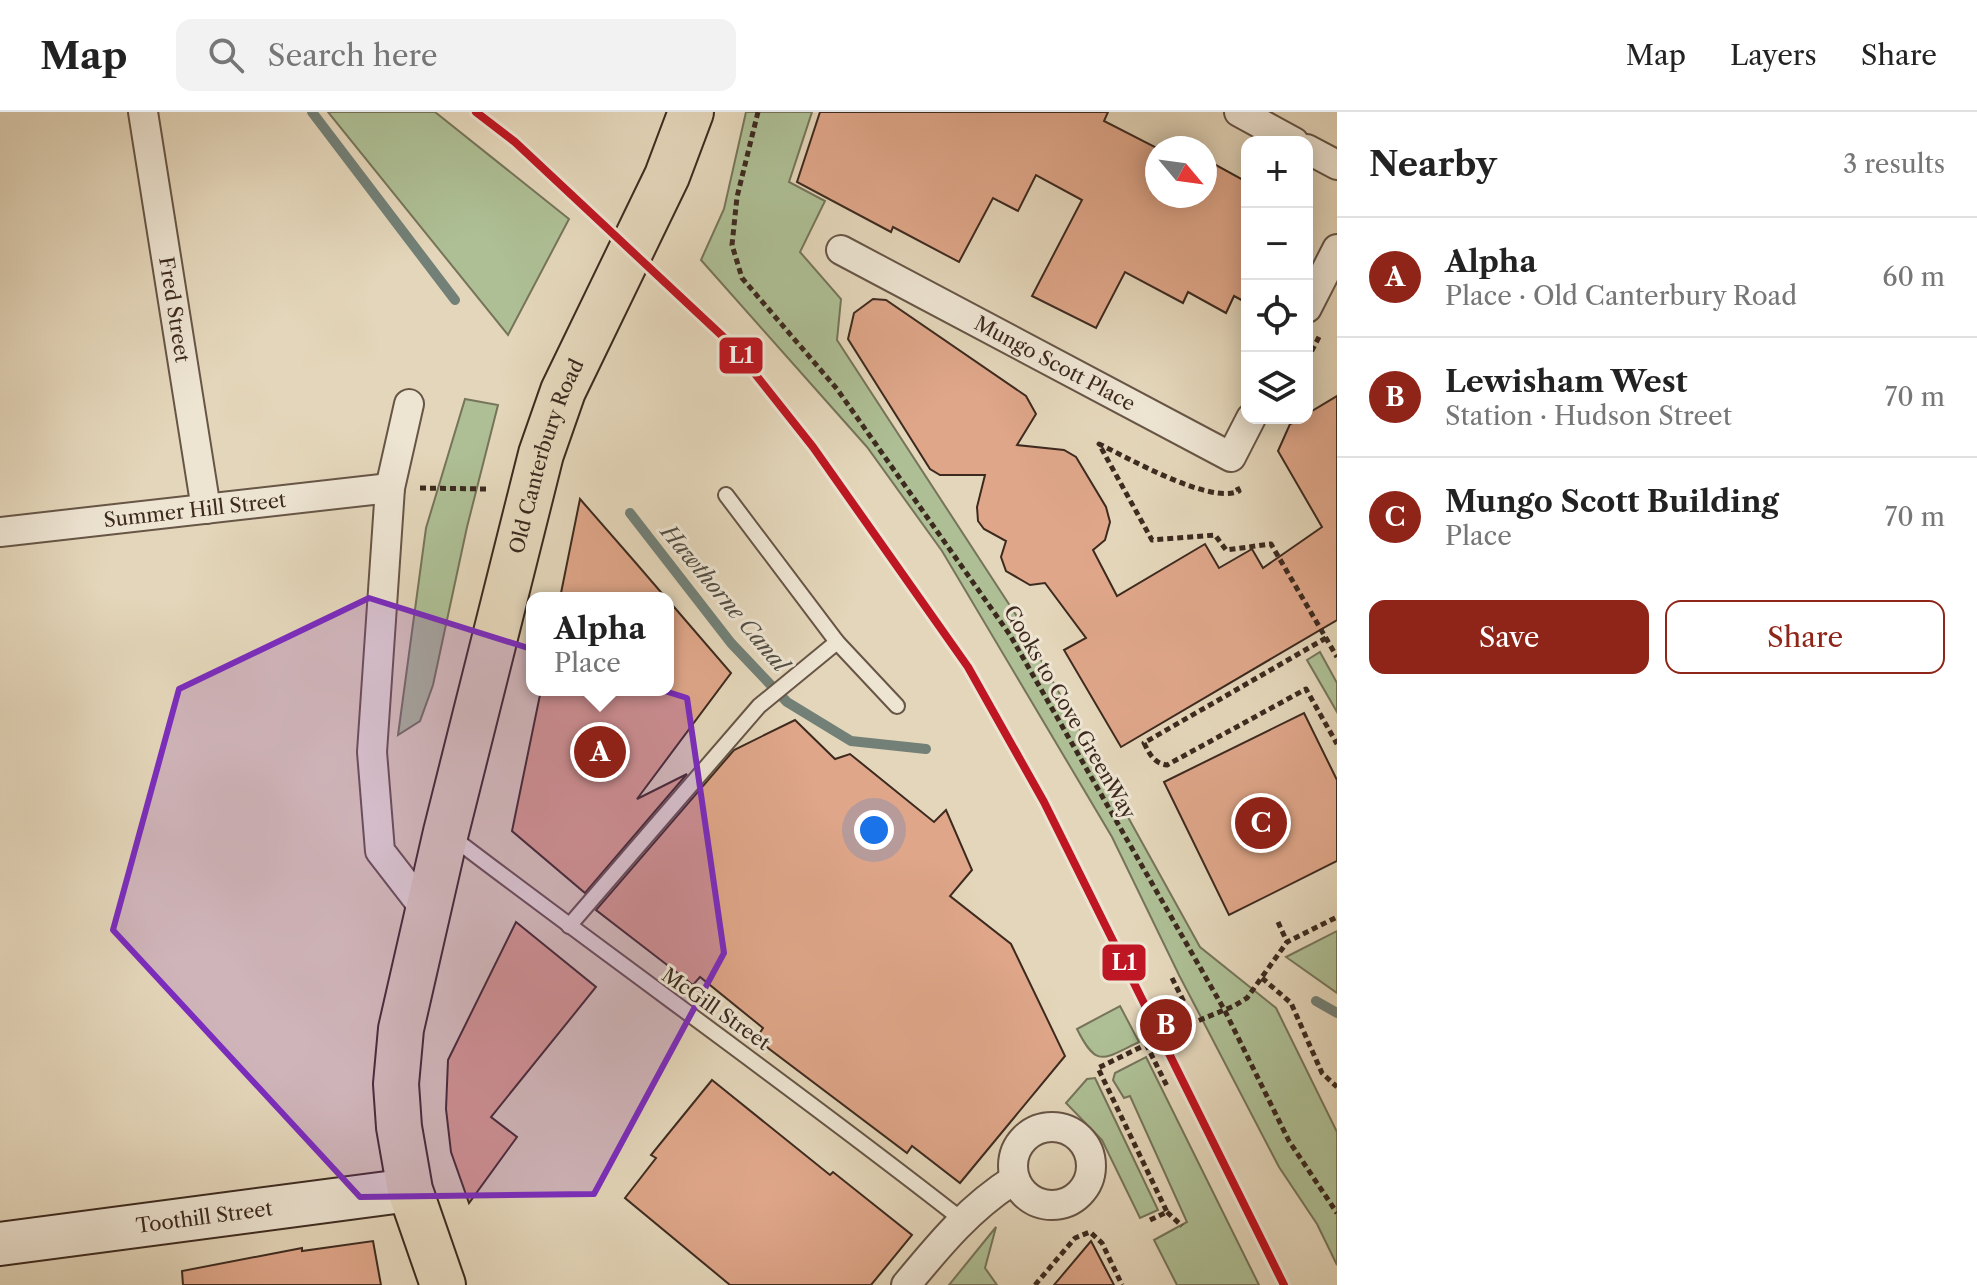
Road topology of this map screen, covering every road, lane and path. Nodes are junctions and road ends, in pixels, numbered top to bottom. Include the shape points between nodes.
1 (143, 112) edge
2 (691, 112) edge
3 (758, 112) edge
4 (1239, 112) edge
5 (1283, 136) edge
6 (1313, 152) edge
7 (1337, 165) edge
8 (1337, 249) edge
9 (841, 250) dead end
10 (1313, 296) edge
11 (409, 404) dead end
12 (1248, 424) edge
13 (1231, 457) junction
14 (390, 488) junction
15 (487, 489) dead end
16 (726, 495) dead end
17 (206, 509) junction
18 (0, 532) edge
19 (1326, 638) junction
20 (837, 642) junction
21 (1337, 657) edge
22 (897, 706) dead end
23 (1337, 744) edge
24 (446, 832) junction
25 (428, 913) junction
26 (1337, 917) edge
27 (1278, 922) dead end
28 (569, 926) junction
29 (1287, 942) junction
30 (1172, 978) dead end
31 (1262, 978) junction
32 (1225, 1011) junction
33 (1194, 1022) junction
34 (1146, 1044) junction
35 (1337, 1087) edge
36 (1168, 1088) dead end
37 (1015, 1179) dead end
38 (410, 1190) junction
39 (1167, 1212) junction
40 (1337, 1213) edge
41 (961, 1219) junction
42 (1150, 1220) dead end
43 (1182, 1226) dead end
44 (0, 1244) edge
45 (443, 1285) edge
46 (906, 1285) edge
47 (1035, 1285) edge
48 (1122, 1285) edge

1 - 17 street, Fred Street
2 - 24 main road, Old Canterbury Road via 667,176 563,391 531,488
3 - 32 path, Cooks to Cove GreenWay via 737,197 732,245 742,278 837,389 1010,635
4 - 5 street
6 - 7 street
8 - 10 street
9 - 13 street, Mungo Scott Place
11 - 14 street
12 - 13 street
13 - 19 path via 1228,473 1239,491 1229,496 1197,488 1099,444 1152,540 1215,535 1226,550 1271,544
14 - 15 path
14 - 17 street, Summer Hill Street
14 - 25 street via 372,752 380,851
16 - 20 lane
17 - 18 street, Summer Hill Street
19 - 21 path
19 - 23 path via 1144,743 1151,757 1167,765 1306,689
20 - 22 lane
20 - 28 lane via 759,706
24 - 25 main road, Old Canterbury Road
24 - 28 lane, McGill Street
25 - 38 main road, Old Canterbury Road via 401,1029 396,1084
26 - 29 path
27 - 29 path
28 - 41 lane, McGill Street via 777,1076
29 - 31 path
30 - 33 path
31 - 32 path via 1247,998
31 - 35 path via 1291,1003 1322,1073
32 - 33 path
32 - 40 path, Cooks to Cove GreenWay via 1289,1141
33 - 34 path
34 - 36 path
34 - 39 path via 1098,1068
37 - 41 street
38 - 44 main road, Toothill Street
38 - 45 main road, Old Canterbury Road
39 - 42 path
39 - 43 path
41 - 46 street
47 - 48 path via 1075,1238 1090,1232 1102,1243

